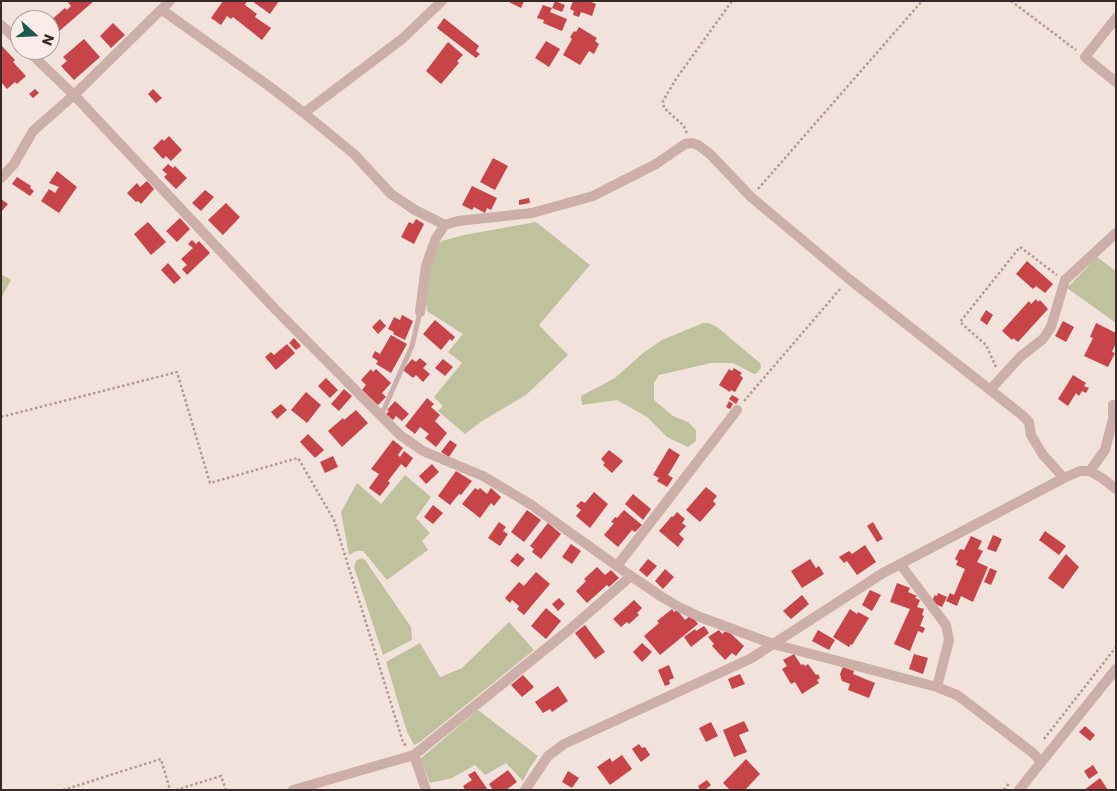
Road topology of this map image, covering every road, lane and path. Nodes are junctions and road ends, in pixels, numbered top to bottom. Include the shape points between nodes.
1 (170, 1) edge
2 (442, 1) edge
3 (732, 1) edge
4 (922, 1) edge
5 (1011, 1) edge
6 (162, 10) junction
7 (1116, 18) edge
8 (1085, 57) junction
9 (37, 60) edge
10 (1116, 82) edge
11 (74, 95) junction
12 (304, 113) junction
13 (692, 143) junction
14 (1, 178) edge
15 (751, 197) junction
16 (445, 225) junction
17 (1116, 232) edge
18 (849, 279) junction
19 (1064, 280) junction
20 (420, 312) joint
21 (1001, 377) junction
22 (990, 390) junction
23 (1112, 405) dead end
24 (737, 410) joint
25 (1, 417) edge
26 (381, 417) junction
27 (1090, 471) junction
28 (1064, 478) junction
29 (1116, 489) edge
30 (900, 564) junction
31 (617, 566) junction
32 (631, 576) junction
33 (773, 644) junction
34 (1116, 647) edge
35 (1116, 668) edge
36 (937, 687) junction
37 (1033, 753) junction
38 (414, 755) junction
39 (1040, 762) junction
40 (1015, 775) dead end
41 (63, 790) edge
42 (170, 790) edge
43 (176, 790) edge
44 (226, 790) edge
45 (293, 790) edge
46 (426, 790) edge
47 (525, 790) edge
48 (1004, 790) edge
49 (1019, 790) edge

1 - 6 street
2 - 12 street via 402,38
3 - 13 path via 663,101 664,108 683,125
4 - 15 path
5 - 8 path
6 - 11 street
6 - 12 street
7 - 8 street
8 - 10 street
9 - 11 street
11 - 14 street via 33,131 14,164
11 - 26 street
12 - 16 street via 354,154 391,194
13 - 15 street via 710,154
13 - 16 street via 593,196 532,213
15 - 18 street
16 - 20 street via 436,238 426,266
17 - 19 street
18 - 22 street
18 - 24 path
19 - 21 street via 1052,327
19 - 21 path via 1020,247 960,322 986,345
20 - 26 lane via 412,346
21 - 22 street
22 - 28 street via 1029,422 1031,435 1043,455
23 - 27 street via 1113,419 1105,450
24 - 31 street
25 - 38 path via 177,372 210,483 298,458 334,520 403,742
26 - 31 street via 423,450 483,476 530,504
27 - 28 street via 1080,470
27 - 29 street
28 - 30 street
30 - 33 street
30 - 36 street via 946,626 949,640
31 - 32 street
32 - 33 street via 679,607
32 - 38 street
33 - 36 street
33 - 47 street via 750,659 564,744 548,756
34 - 37 path
35 - 39 street
36 - 37 street via 957,695
37 - 39 street
38 - 45 street
38 - 46 street
39 - 49 street
40 - 48 path
41 - 42 path via 161,759
43 - 44 path via 222,776

